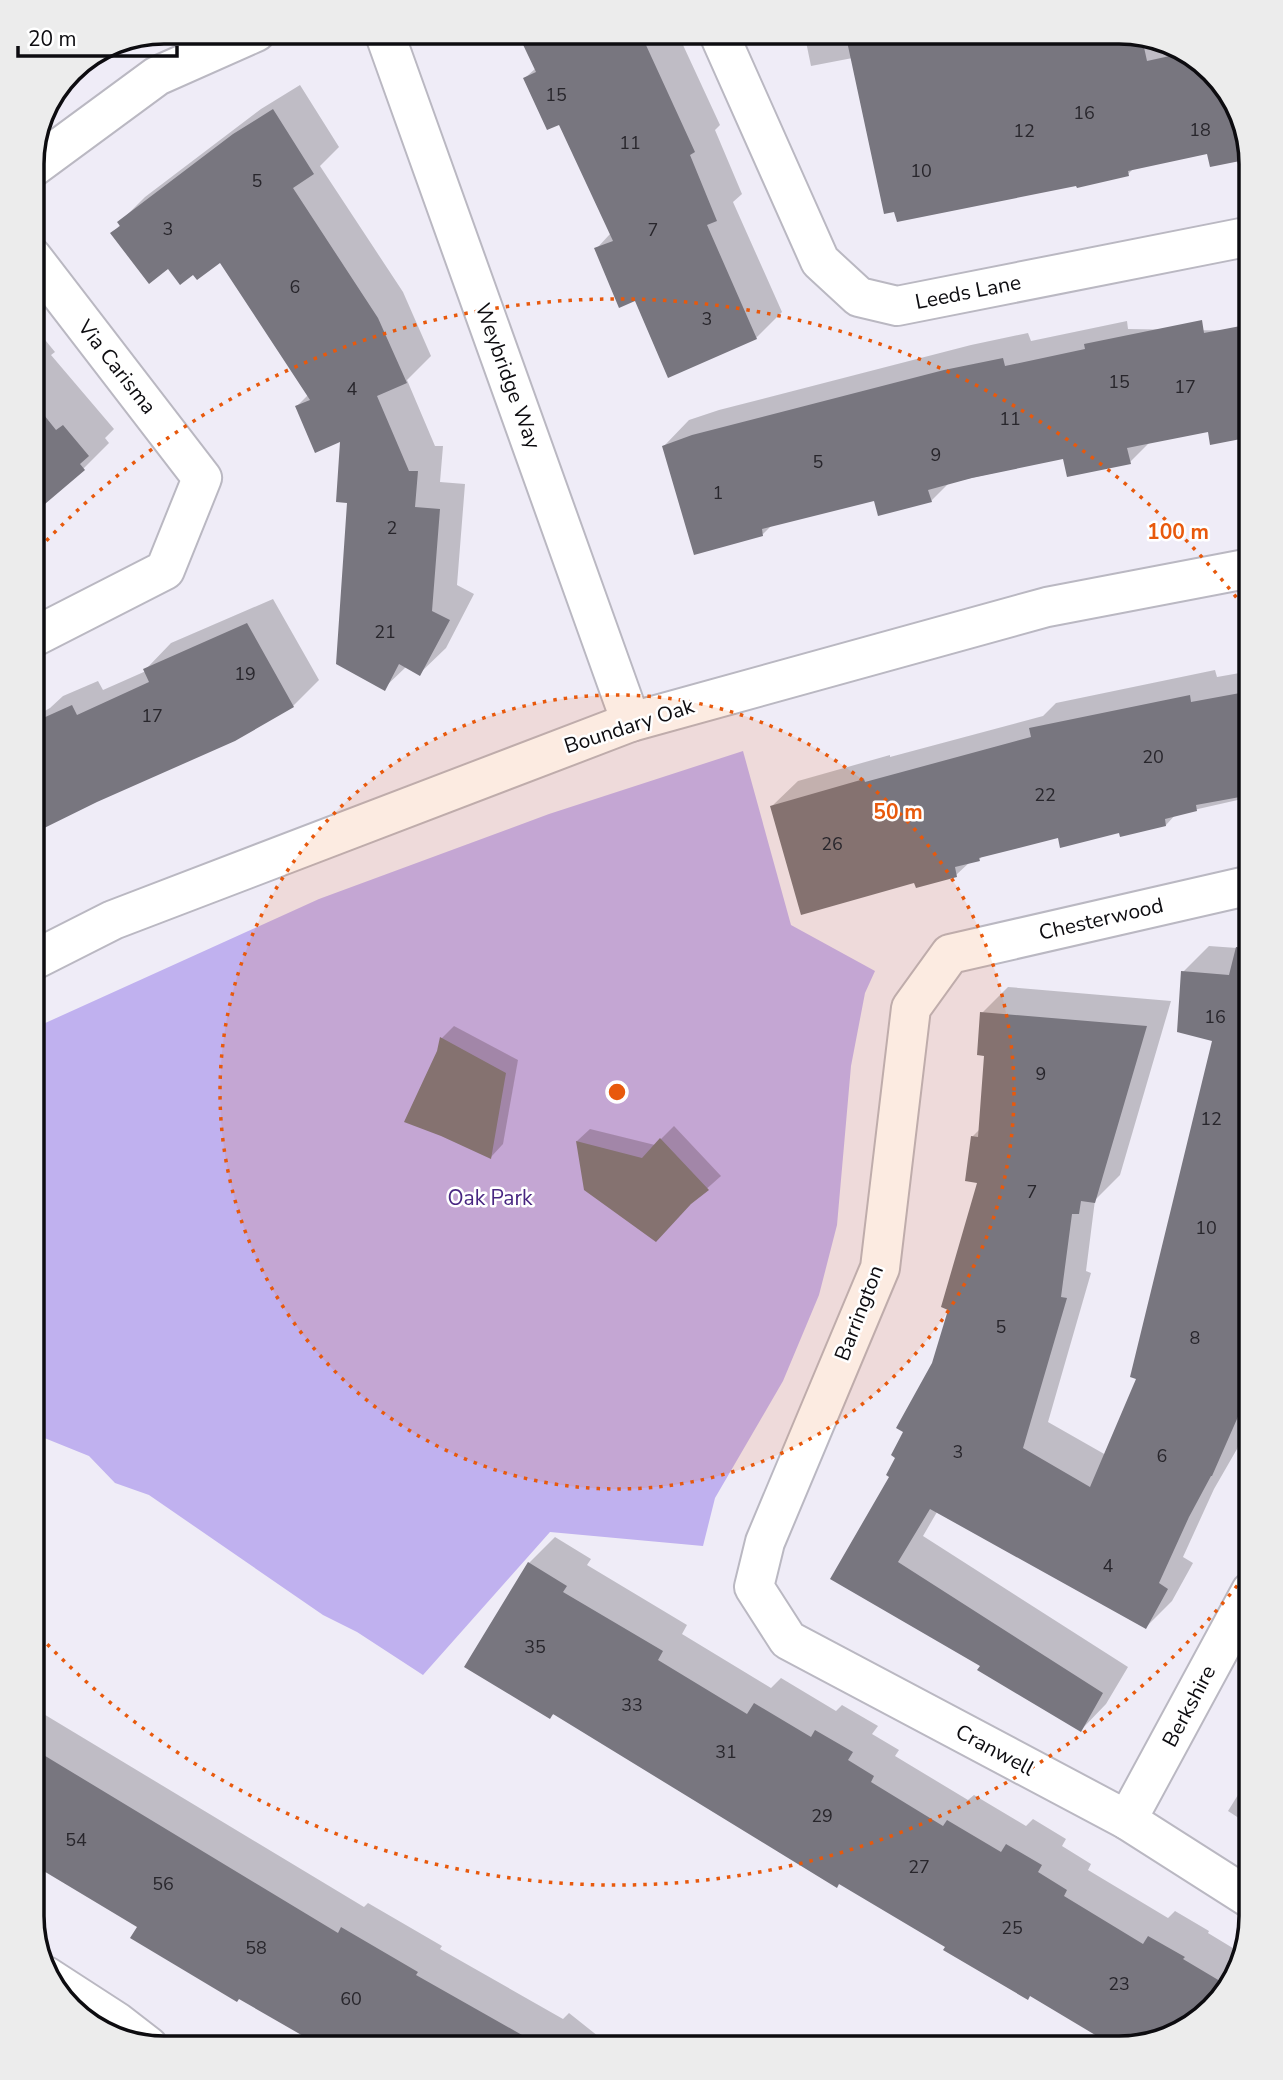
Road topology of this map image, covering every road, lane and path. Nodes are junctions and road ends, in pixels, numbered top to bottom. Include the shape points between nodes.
1 (229, 44) edge
2 (388, 44) edge
3 (723, 44) edge
4 (44, 159) edge
5 (1239, 238) edge
6 (44, 273) edge
7 (1239, 570) edge
8 (44, 632) edge
9 (631, 722) junction
10 (1239, 888) edge
11 (950, 954) joint
12 (44, 955) edge
13 (754, 1587) joint
14 (1239, 1613) edge
15 (1127, 1820) junction
16 (1239, 1891) edge
17 (70, 1991) edge
18 (129, 2031) edge

1 - 4 street via 157,76
2 - 9 street, Weybridge Way
3 - 5 street, Leeds Lane via 820,261 859,298 897,306
6 - 8 street, Via Carisma via 202,478 165,570
7 - 9 street, Boundary Oak via 1047,607
9 - 12 street, Boundary Oak via 113,920
10 - 11 street, Chesterwood
11 - 13 street, Barrington via 911,1008 880,1268 765,1542
13 - 15 street, Cranwell via 788,1640
14 - 15 street, Berkshire
15 - 16 street, Cranwell
17 - 18 street

